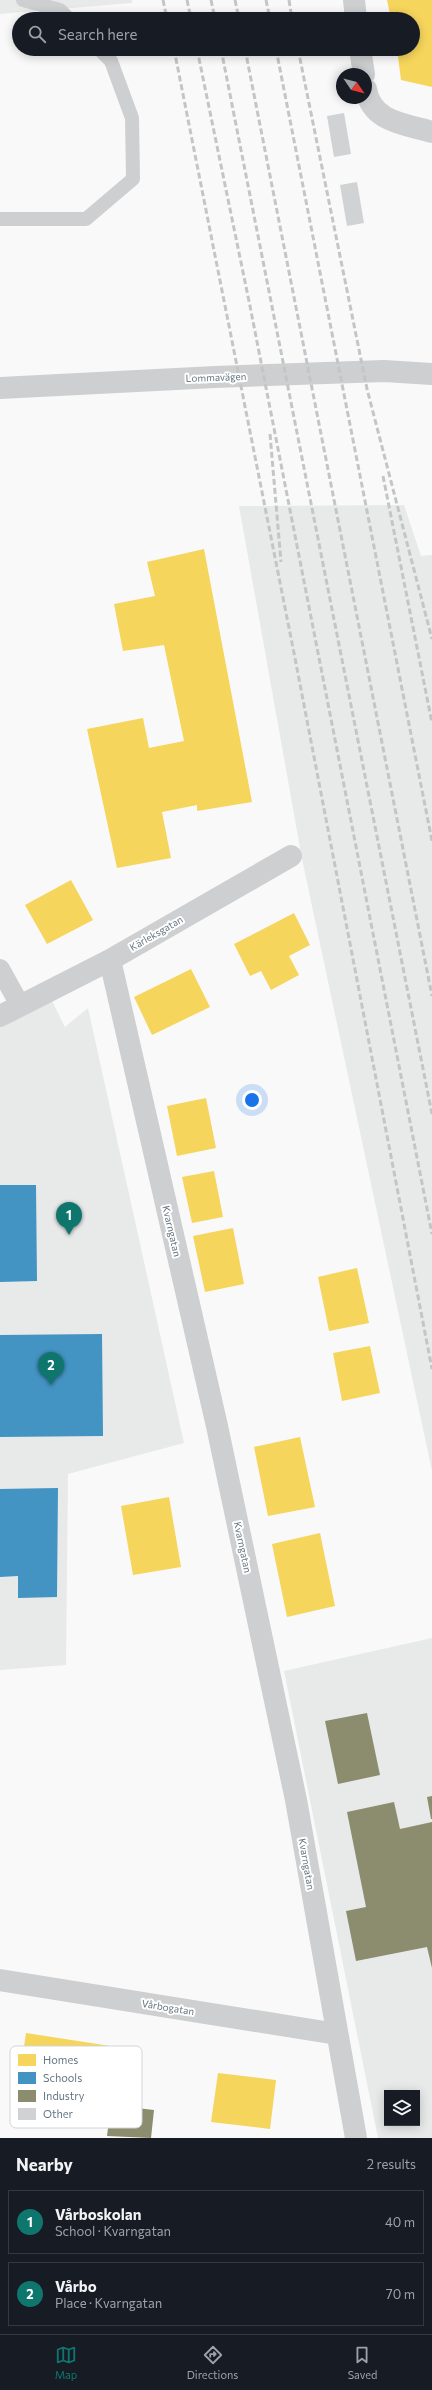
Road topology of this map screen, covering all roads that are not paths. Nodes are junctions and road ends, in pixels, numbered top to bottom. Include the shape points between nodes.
1 (23, 0) edge
2 (354, 0) edge
3 (62, 12) edge
4 (355, 12) edge
5 (106, 56) edge
6 (361, 56) edge
7 (363, 68) edge
8 (370, 104) edge
9 (432, 132) edge
10 (0, 219) edge
11 (432, 374) edge
12 (0, 388) edge
13 (290, 856) dead end
14 (110, 960) junction
15 (0, 969) edge
16 (20, 1006) junction
17 (0, 1016) edge
18 (0, 1980) edge
19 (337, 2034) junction
20 (356, 2138) edge

1 - 3 lane
2 - 4 street
5 - 10 lane via 111,61 132,118 133,179 86,219
6 - 7 street
8 - 9 street via 385,118
11 - 12 street, Lommavägen via 384,371
13 - 14 street, Kärleksgatan
14 - 16 street, Kärleksgatan
14 - 19 street, Kvarngatan via 219,1434 296,1800
15 - 16 street
16 - 17 street, Kärleksgatan
18 - 19 street, Vårbogatan
19 - 20 street, Kvarngatan

